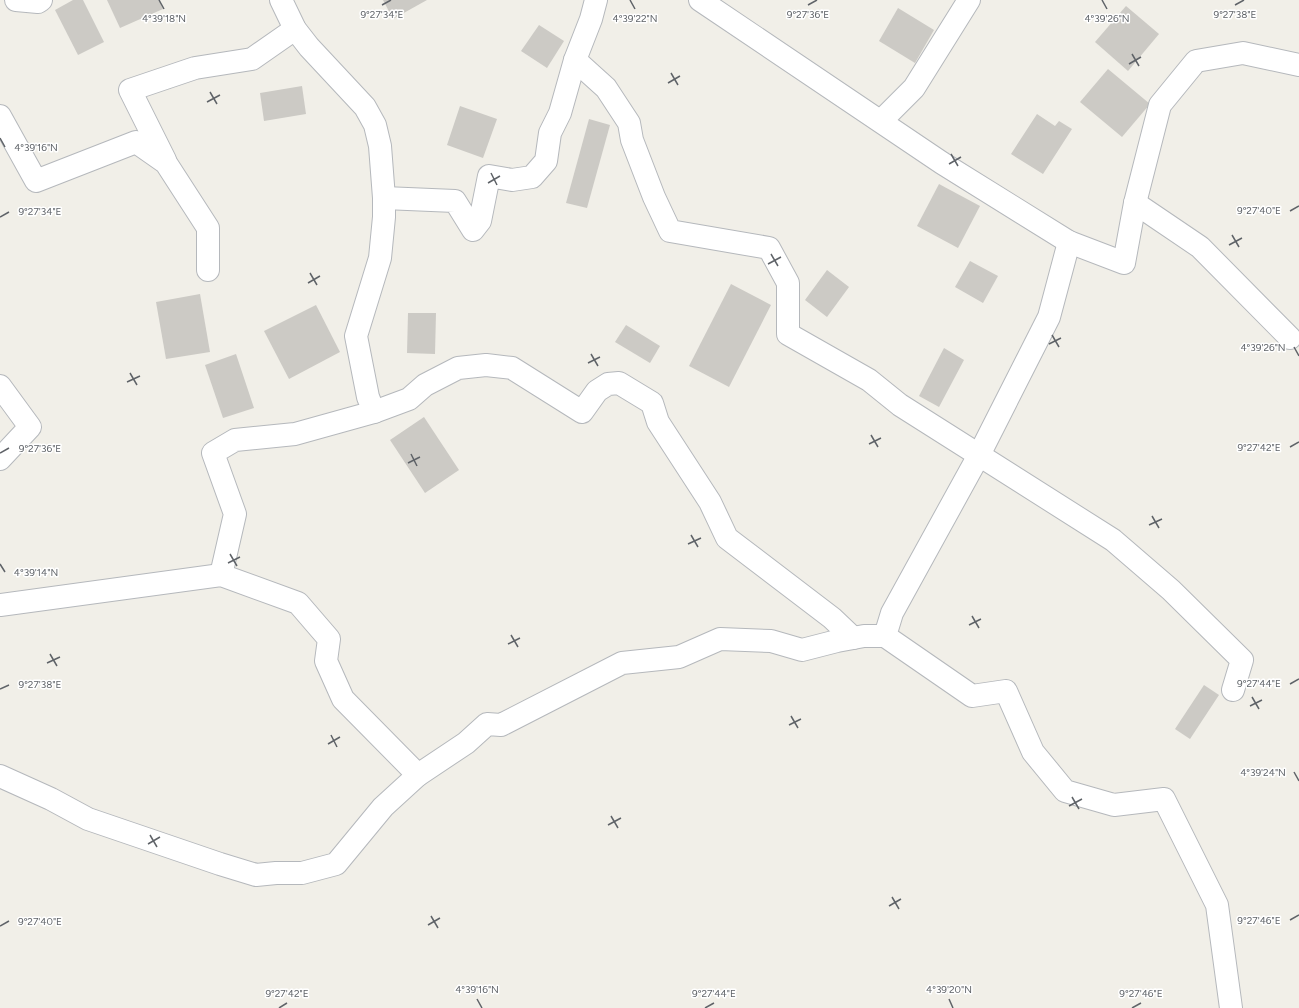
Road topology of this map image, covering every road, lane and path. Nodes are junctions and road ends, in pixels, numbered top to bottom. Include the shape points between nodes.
1 (8, 0) edge
2 (16, 0) edge
3 (41, 0) edge
4 (281, 0) edge
5 (596, 0) edge
6 (969, 0) edge
7 (708, 2) edge
8 (0, 4) edge
9 (295, 29) junction
10 (575, 60) junction
11 (1299, 65) edge
12 (0, 116) edge
13 (881, 121) junction
14 (166, 163) junction
15 (384, 198) junction
16 (1136, 203) junction
17 (1069, 242) junction
18 (208, 270) dead end
19 (1290, 338) dead end
20 (0, 386) edge
21 (374, 412) junction
22 (979, 455) junction
23 (0, 459) edge
24 (221, 575) junction
25 (0, 605) edge
26 (885, 636) junction
27 (853, 638) junction
28 (1233, 690) dead end
29 (418, 775) junction
30 (0, 776) edge
31 (1231, 1008) edge

1 - 8 street
2 - 3 street
4 - 9 street
5 - 10 street
6 - 13 street via 914,88
7 - 13 street
9 - 14 street via 252,59 195,68 130,90
9 - 15 street via 309,48 365,107 375,125 380,146
10 - 15 street via 560,113 550,132 546,161 532,177 512,180 488,176 480,221 473,230 455,201
10 - 22 street via 606,88 629,123 632,140 670,231 769,248 788,283 788,334 869,380 900,405
11 - 16 street via 1243,53 1196,61 1160,105
12 - 14 street via 36,181 136,142
13 - 17 street via 942,163
14 - 18 street via 208,228
15 - 21 street via 380,258 356,336 368,397
16 - 17 street via 1124,263
16 - 19 street via 1200,247
17 - 22 street via 1049,317
20 - 23 street via 30,426
21 - 24 street via 295,434 235,440 213,453 235,514
21 - 27 street via 409,399 425,385 458,368 486,365 512,368 582,412 597,390 608,384 619,383 652,403 658,422 710,502 727,538 832,618
22 - 26 street via 892,613
22 - 28 street via 1112,540 1171,590 1242,660
24 - 25 street
24 - 29 street via 298,602 329,639 326,661 343,699
26 - 27 street
26 - 31 street via 972,696 1006,691 1033,752 1065,791 1114,804 1164,799 1218,905
27 - 29 street via 802,650 771,641 720,639 679,657 622,663 501,725 487,724 466,743
29 - 30 street via 383,807 336,864 302,873 256,874 88,819

